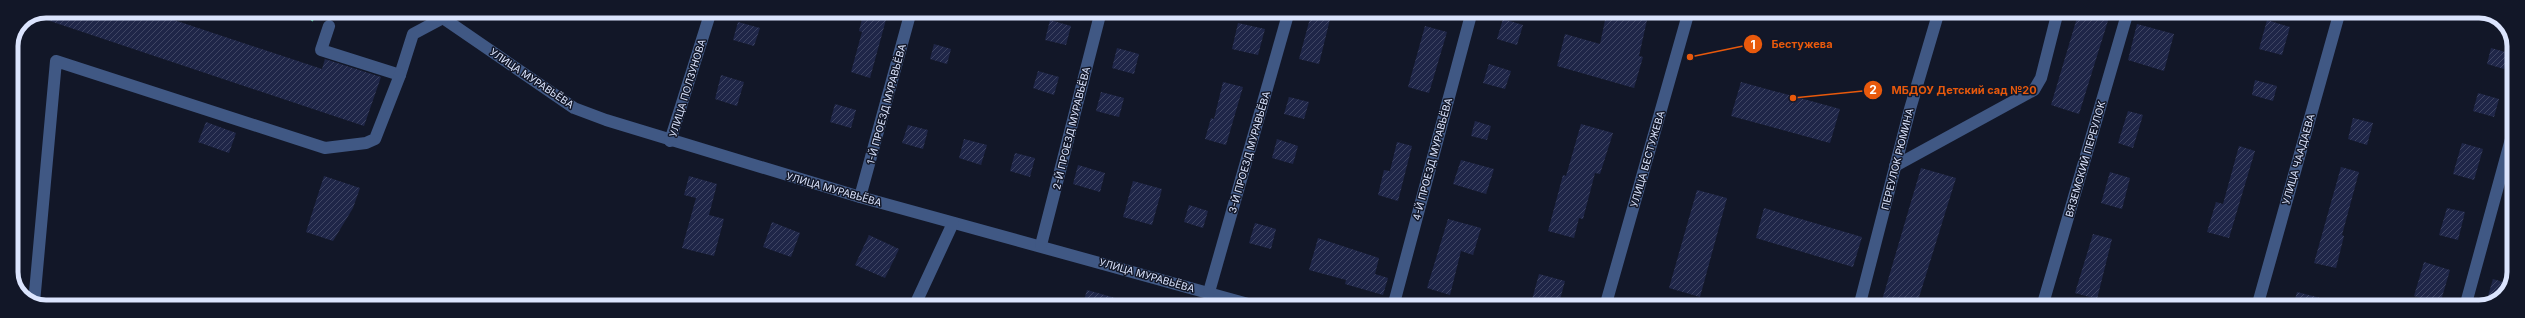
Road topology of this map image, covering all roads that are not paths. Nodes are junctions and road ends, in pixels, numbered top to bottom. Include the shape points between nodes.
1 (435, 18) edge
2 (446, 18) edge
3 (709, 18) edge
4 (909, 18) edge
5 (1099, 18) edge
6 (1288, 18) edge
7 (1470, 18) edge
8 (1687, 18) edge
9 (1937, 18) edge
10 (2056, 18) edge
11 (2126, 18) edge
12 (2338, 18) edge
13 (329, 26) road end
14 (400, 75) junction
15 (670, 141) junction
16 (2507, 154) edge
17 (1896, 166) junction
18 (860, 197) junction
19 (953, 223) junction
20 (1041, 245) junction
21 (1209, 292) junction
22 (35, 297) edge
23 (917, 300) edge
24 (1235, 300) edge
25 (1395, 300) edge
26 (1607, 300) edge
27 (1861, 300) edge
28 (2044, 300) edge
29 (2259, 300) edge
30 (2467, 300) edge

1 - 14 street via 413,34
2 - 15 street, УЛИЦА МУРАВЬЁВА via 574,108
3 - 15 street, УЛИЦА ПОЛЗУНОВА
4 - 18 street, 1-Й ПРОЕЗД МУРАВЬЁВА
5 - 20 street, 2-Й ПРОЕЗД МУРАВЬЁВА
6 - 21 street, 3-Й ПРОЕЗД МУРАВЬЁВА
7 - 25 street, 4-Й ПРОЕЗД МУРАВЬЁВА
8 - 26 street, УЛИЦА БЕСТУЖЕВА
9 - 17 street, ПЕРЕУЛОК РЮМИНА
10 - 17 street via 2041,78 2034,90
11 - 28 street, ВЯЗЕМСКИЙ ПЕРЕУЛОК
12 - 29 street, УЛИЦА ЧААДАЕВА
13 - 14 street via 321,50
14 - 22 street via 375,139 366,144 325,148 56,61
15 - 18 street, УЛИЦА МУРАВЬЁВА
16 - 30 street
17 - 27 street, ПЕРЕУЛОК РЮМИНА
18 - 19 street, УЛИЦА МУРАВЬЁВА
19 - 20 street, УЛИЦА МУРАВЬЁВА
19 - 23 street
20 - 21 street, УЛИЦА МУРАВЬЁВА
21 - 24 street, УЛИЦА МУРАВЬЁВА

